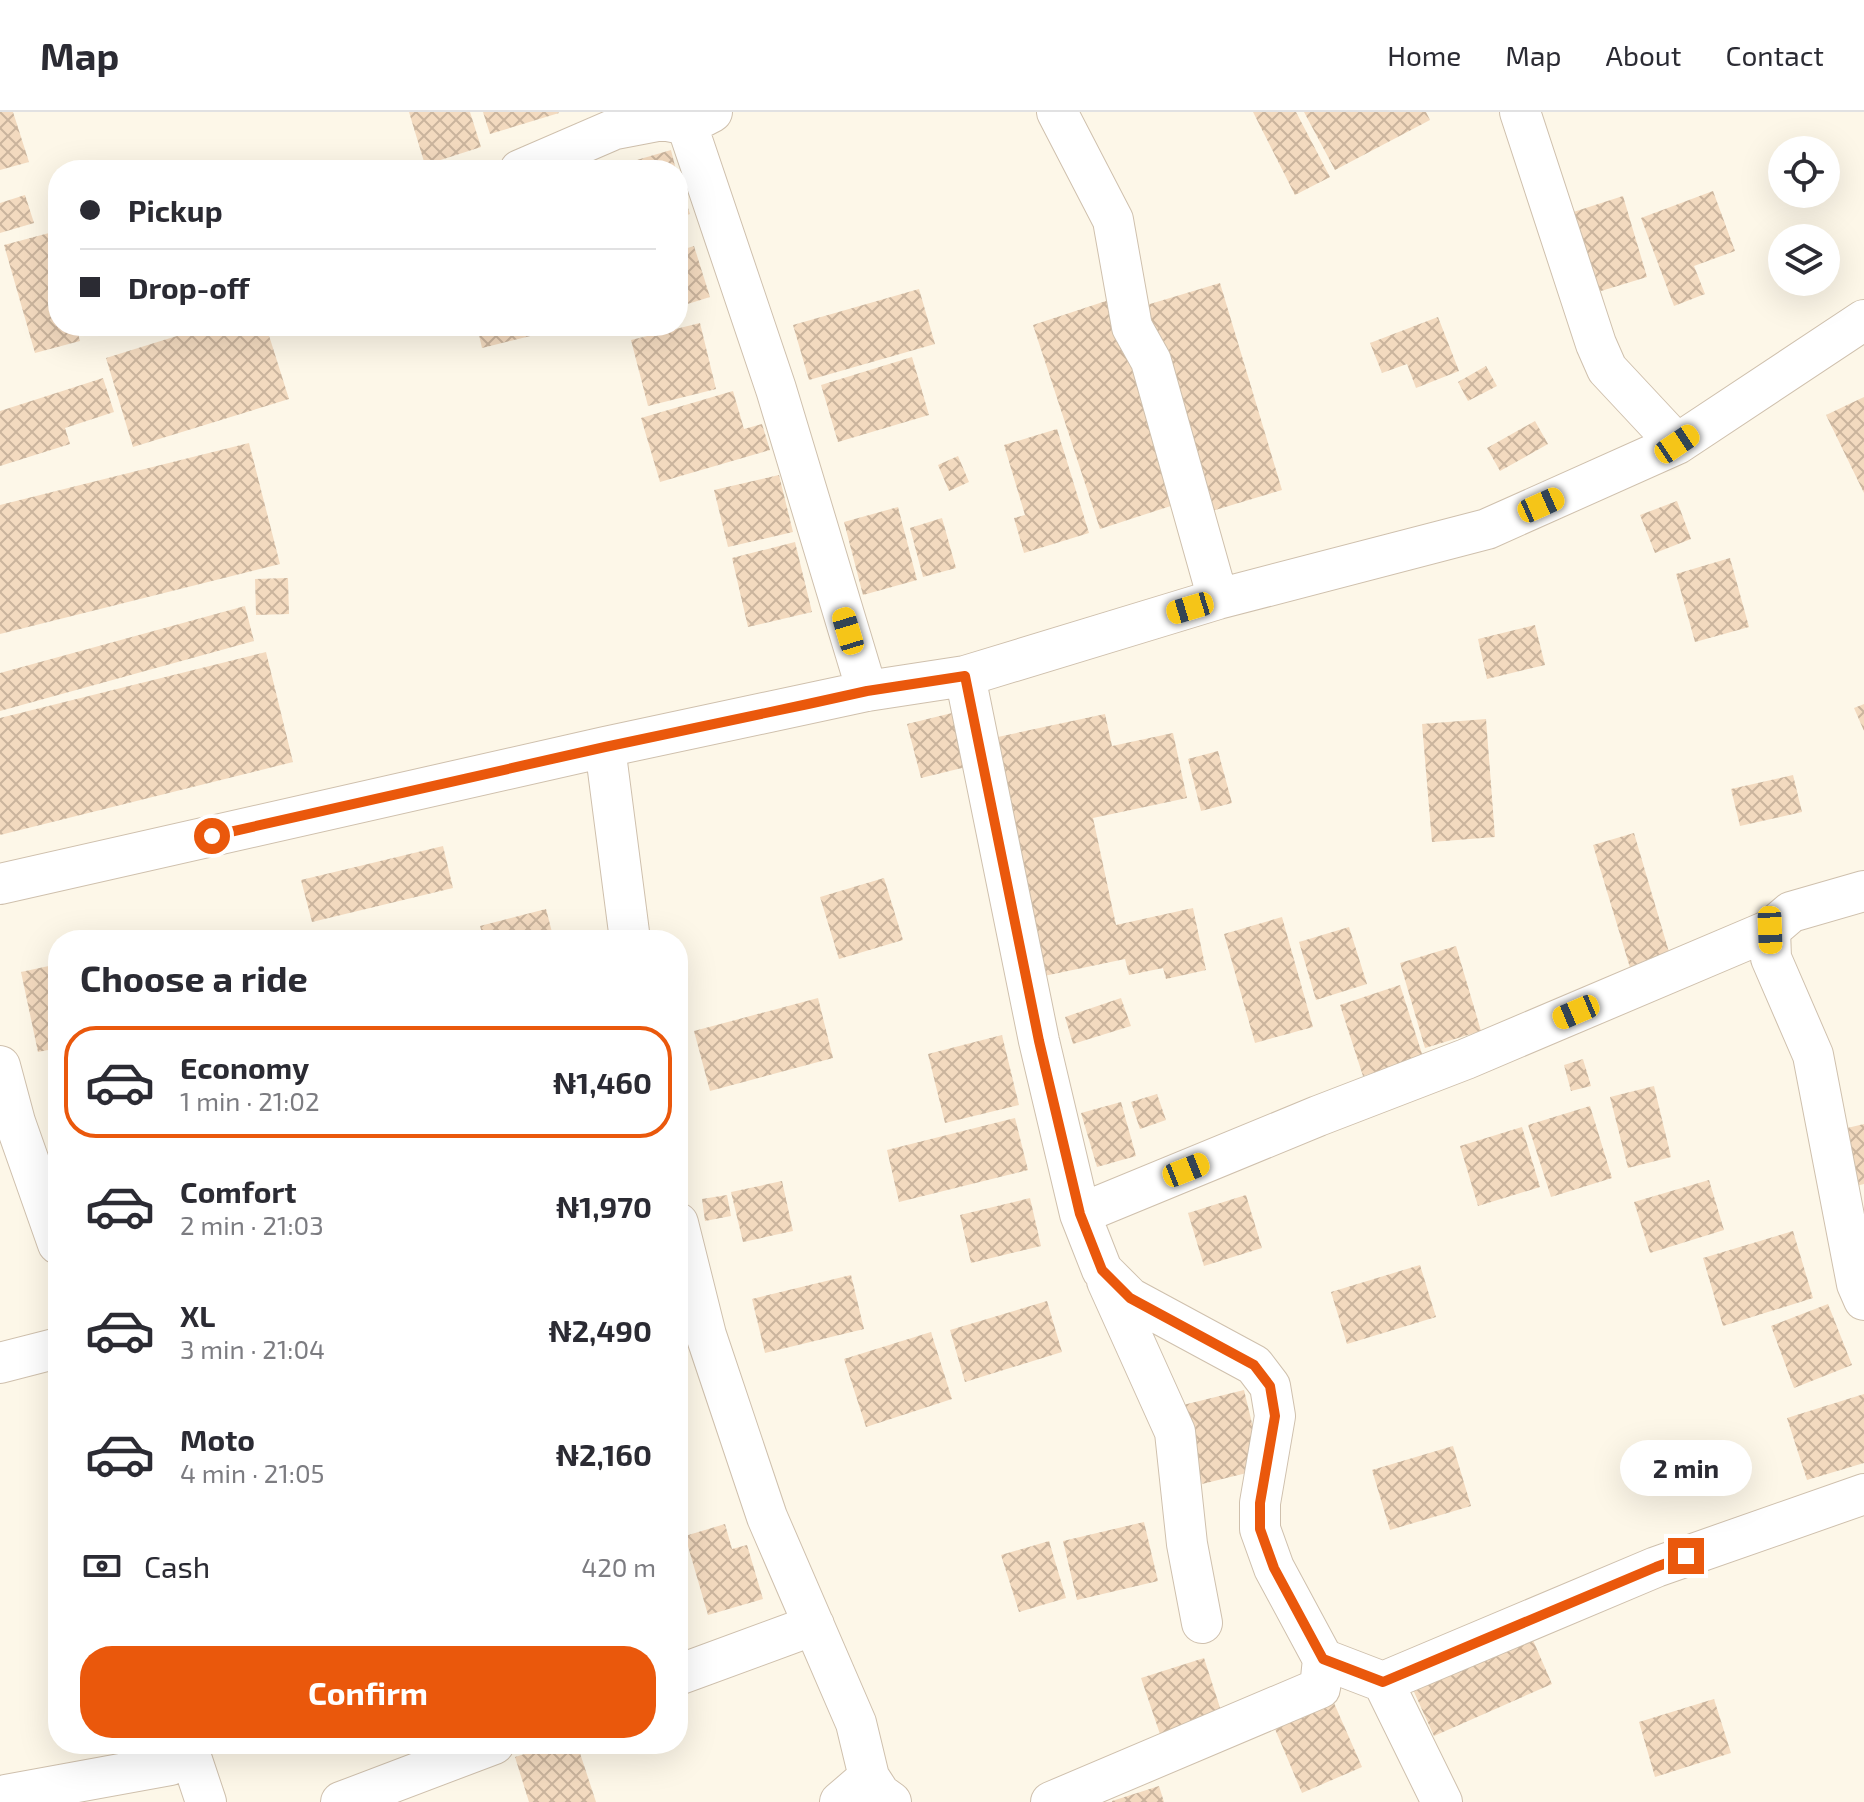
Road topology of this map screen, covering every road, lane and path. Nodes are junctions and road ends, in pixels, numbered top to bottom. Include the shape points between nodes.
1 (1057, 112) edge
2 (1520, 112) edge
3 (700, 119) edge
4 (543, 160) edge
5 (1864, 320) edge
6 (1677, 444) junction
7 (1218, 599) junction
8 (965, 676) junction
9 (867, 691) junction
10 (605, 747) junction
11 (0, 884) edge
12 (1864, 891) edge
13 (629, 930) edge
14 (1770, 930) junction
15 (0, 1066) edge
16 (1080, 1214) junction
17 (48, 1216) edge
18 (688, 1263) edge
19 (1102, 1270) junction
20 (1864, 1300) edge
21 (48, 1351) edge
22 (0, 1363) edge
23 (1864, 1494) edge
24 (1202, 1623) dead end
25 (814, 1625) junction
26 (1323, 1659) junction
27 (688, 1671) edge
28 (1383, 1682) junction
29 (180, 1754) edge
30 (191, 1754) edge
31 (468, 1754) edge
32 (867, 1794) edge
33 (0, 1801) edge
34 (206, 1802) edge
35 (341, 1802) edge
36 (1051, 1802) edge
37 (1442, 1802) edge

1 - 7 street via 1113,220 1132,327 1151,361
2 - 6 street via 1607,369
3 - 4 street via 615,129
3 - 9 street
5 - 6 street
6 - 7 street via 1487,529
7 - 8 street
8 - 9 street
8 - 16 street
9 - 10 street
10 - 11 street
10 - 13 street
12 - 14 street via 1791,912
14 - 16 street
14 - 20 street via 1771,958 1813,1055
15 - 17 street
16 - 19 street
18 - 25 street via 706,1335 767,1517
19 - 24 street via 1175,1432
19 - 26 street via 1130,1298 1254,1365 1270,1386 1275,1416 1260,1529 1274,1568
21 - 22 street
23 - 28 street via 1656,1567
25 - 27 street
25 - 32 street via 856,1723
26 - 28 street
26 - 36 street via 1320,1688
28 - 37 street
29 - 33 street via 170,1765 6,1795
30 - 34 street
31 - 35 street

